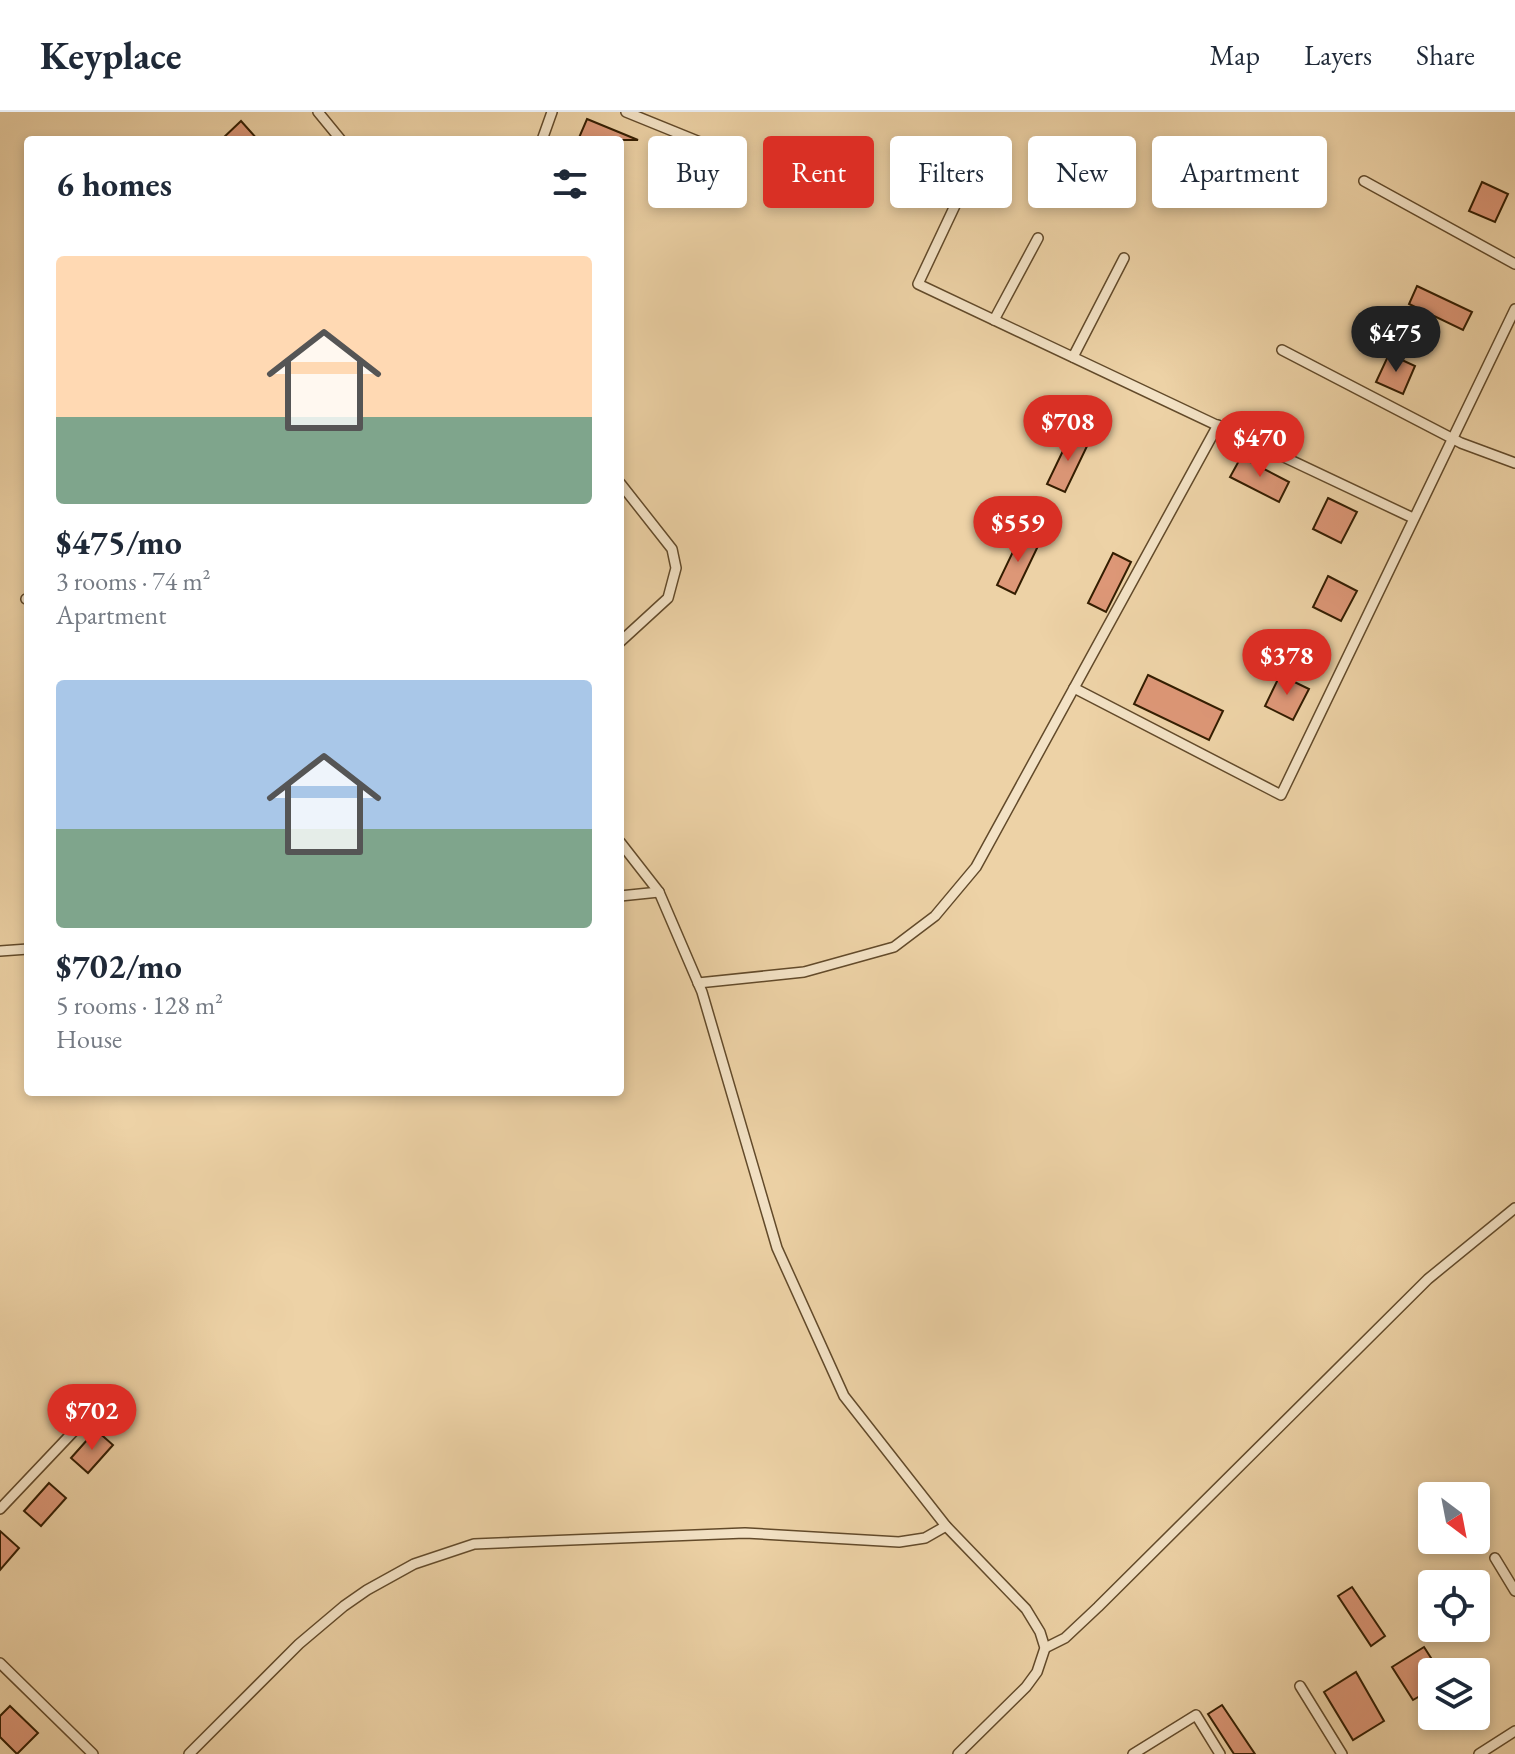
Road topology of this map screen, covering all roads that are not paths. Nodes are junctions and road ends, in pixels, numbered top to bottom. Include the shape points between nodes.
1 (318, 112) edge
2 (552, 112) edge
3 (626, 112) edge
4 (338, 136) edge
5 (543, 136) edge
6 (685, 136) edge
7 (1364, 181) dead end
8 (954, 208) edge
9 (1038, 238) dead end
10 (1124, 258) dead end
11 (1515, 264) edge
12 (1515, 309) edge
13 (994, 320) junction
14 (1282, 350) dead end
15 (1073, 357) junction
16 (1218, 425) junction
17 (1451, 438) junction
18 (1515, 463) edge
19 (624, 488) edge
20 (1413, 518) junction
21 (624, 638) edge
22 (1074, 688) junction
23 (624, 847) edge
24 (659, 892) junction
25 (624, 896) edge
26 (24, 949) edge
27 (0, 951) edge
28 (698, 983) junction
29 (1515, 1208) edge
30 (92, 1412) dead end
31 (0, 1509) edge
32 (946, 1526) junction
33 (1495, 1558) dead end
34 (1515, 1591) edge
35 (1045, 1648) junction
36 (0, 1663) edge
37 (1300, 1686) dead end
38 (1513, 1736) edge
39 (93, 1754) edge
40 (189, 1754) edge
41 (958, 1754) edge
42 (1133, 1754) edge
43 (1220, 1754) edge
44 (1342, 1754) edge
45 (1479, 1754) edge

1 - 4 lane
2 - 5 lane
3 - 6 lane
7 - 11 lane
8 - 13 lane via 918,284
9 - 13 lane
10 - 15 lane
12 - 17 lane
13 - 15 lane
14 - 17 lane
15 - 16 lane
16 - 20 lane
16 - 22 lane
17 - 18 lane
17 - 20 lane
19 - 21 lane via 672,549 676,568 668,598
20 - 22 lane via 1281,795
22 - 28 lane via 976,867 935,916 894,947 804,972
23 - 24 lane
24 - 25 lane
24 - 28 lane
26 - 27 lane
28 - 32 lane via 777,1248 844,1396
29 - 35 lane via 1428,1279 1098,1607 1065,1638
30 - 31 lane
32 - 35 lane via 1035,1620
32 - 40 lane via 925,1538 899,1542 745,1533 474,1544 414,1564 344,1606
33 - 34 lane
35 - 41 lane via 1026,1687
36 - 39 lane
37 - 44 lane
38 - 45 lane
42 - 43 lane via 1196,1715

